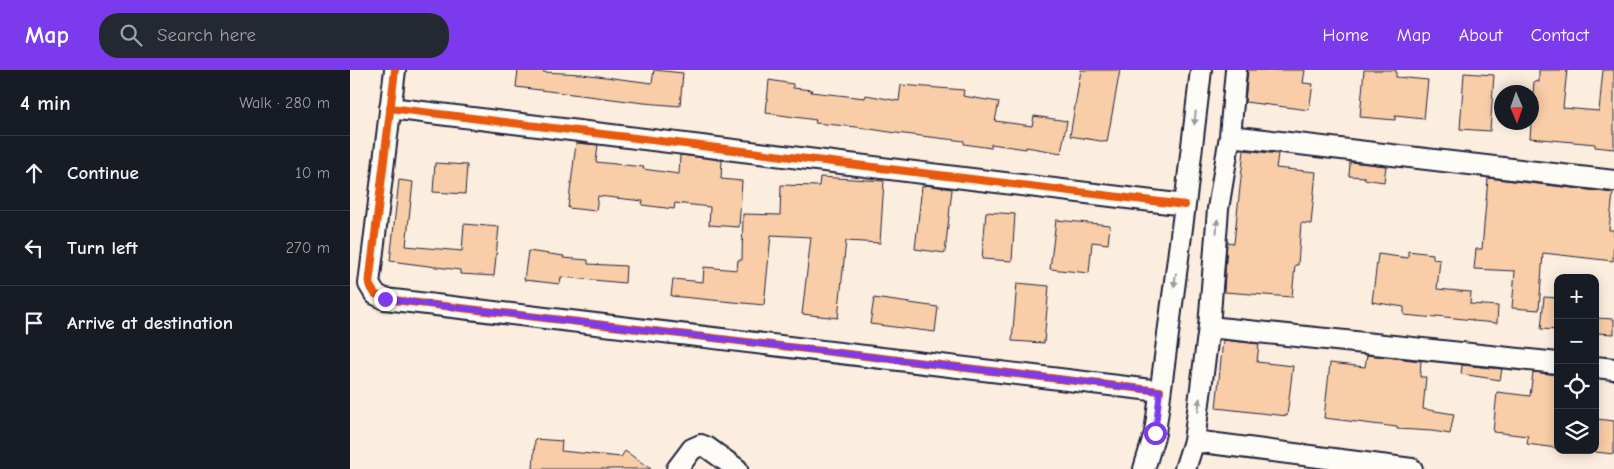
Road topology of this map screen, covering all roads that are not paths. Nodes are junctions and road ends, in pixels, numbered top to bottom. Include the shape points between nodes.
1 (395, 70) edge
2 (1201, 70) edge
3 (1236, 70) edge
4 (390, 108) junction
5 (1230, 136) junction
6 (1614, 180) edge
7 (1185, 205) junction
8 (1209, 327) junction
9 (1554, 363) edge
10 (1599, 367) edge
11 (1614, 369) edge
12 (1160, 391) junction
13 (1194, 441) junction
14 (677, 469) edge
15 (737, 469) edge
16 (1144, 469) edge
17 (1185, 469) edge
18 (1412, 469) edge

1 - 4 street
2 -> 7 street
3 - 5 street
4 - 7 street
4 - 12 street via 369,284 375,294 385,299
5 - 6 street
8 -> 5 street via 1218,209
7 -> 12 street
8 - 9 street
13 -> 8 street
10 - 11 street
12 - 16 street via 1155,433
13 - 17 street
13 - 18 street
14 - 15 street via 692,449 701,445

